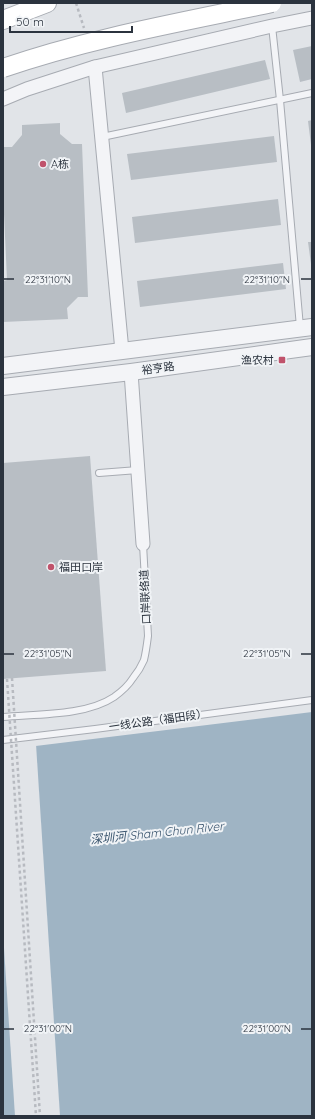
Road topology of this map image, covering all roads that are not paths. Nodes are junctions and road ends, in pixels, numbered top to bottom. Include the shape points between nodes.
1 (47, 3) edge
2 (272, 3) edge
3 (312, 18) edge
4 (3, 20) edge
5 (272, 26) junction
6 (95, 66) junction
7 (3, 68) edge
8 (312, 94) edge
9 (3, 99) edge
10 (280, 100) junction
11 (102, 137) junction
12 (306, 328) edge
13 (312, 347) edge
14 (122, 351) junction
15 (3, 366) edge
16 (131, 372) junction
17 (3, 387) edge
18 (138, 470) junction
19 (99, 473) dead end
20 (143, 544) joint
21 (312, 700) edge
22 (3, 717) edge
23 (3, 740) edge

1 - 4 main road
2 - 7 main road, bridge via 77,45
3 - 5 street
5 - 6 street
5 - 10 lane
6 - 9 street
6 - 11 street
8 - 10 lane
10 - 11 lane
10 - 12 lane
11 - 14 street
12 - 14 street, 裕亨路
13 - 16 street, 裕亨路
14 - 15 street, 裕亨路
16 - 17 street, 裕亨路
16 - 18 street, 口岸联络道
18 - 19 lane
18 - 20 street, 口岸联络道
20 - 22 lane, 口岸联络道 via 148,636 144,660 131,681 113,698 89,708
21 - 23 lane, 一线公路（福田段）

